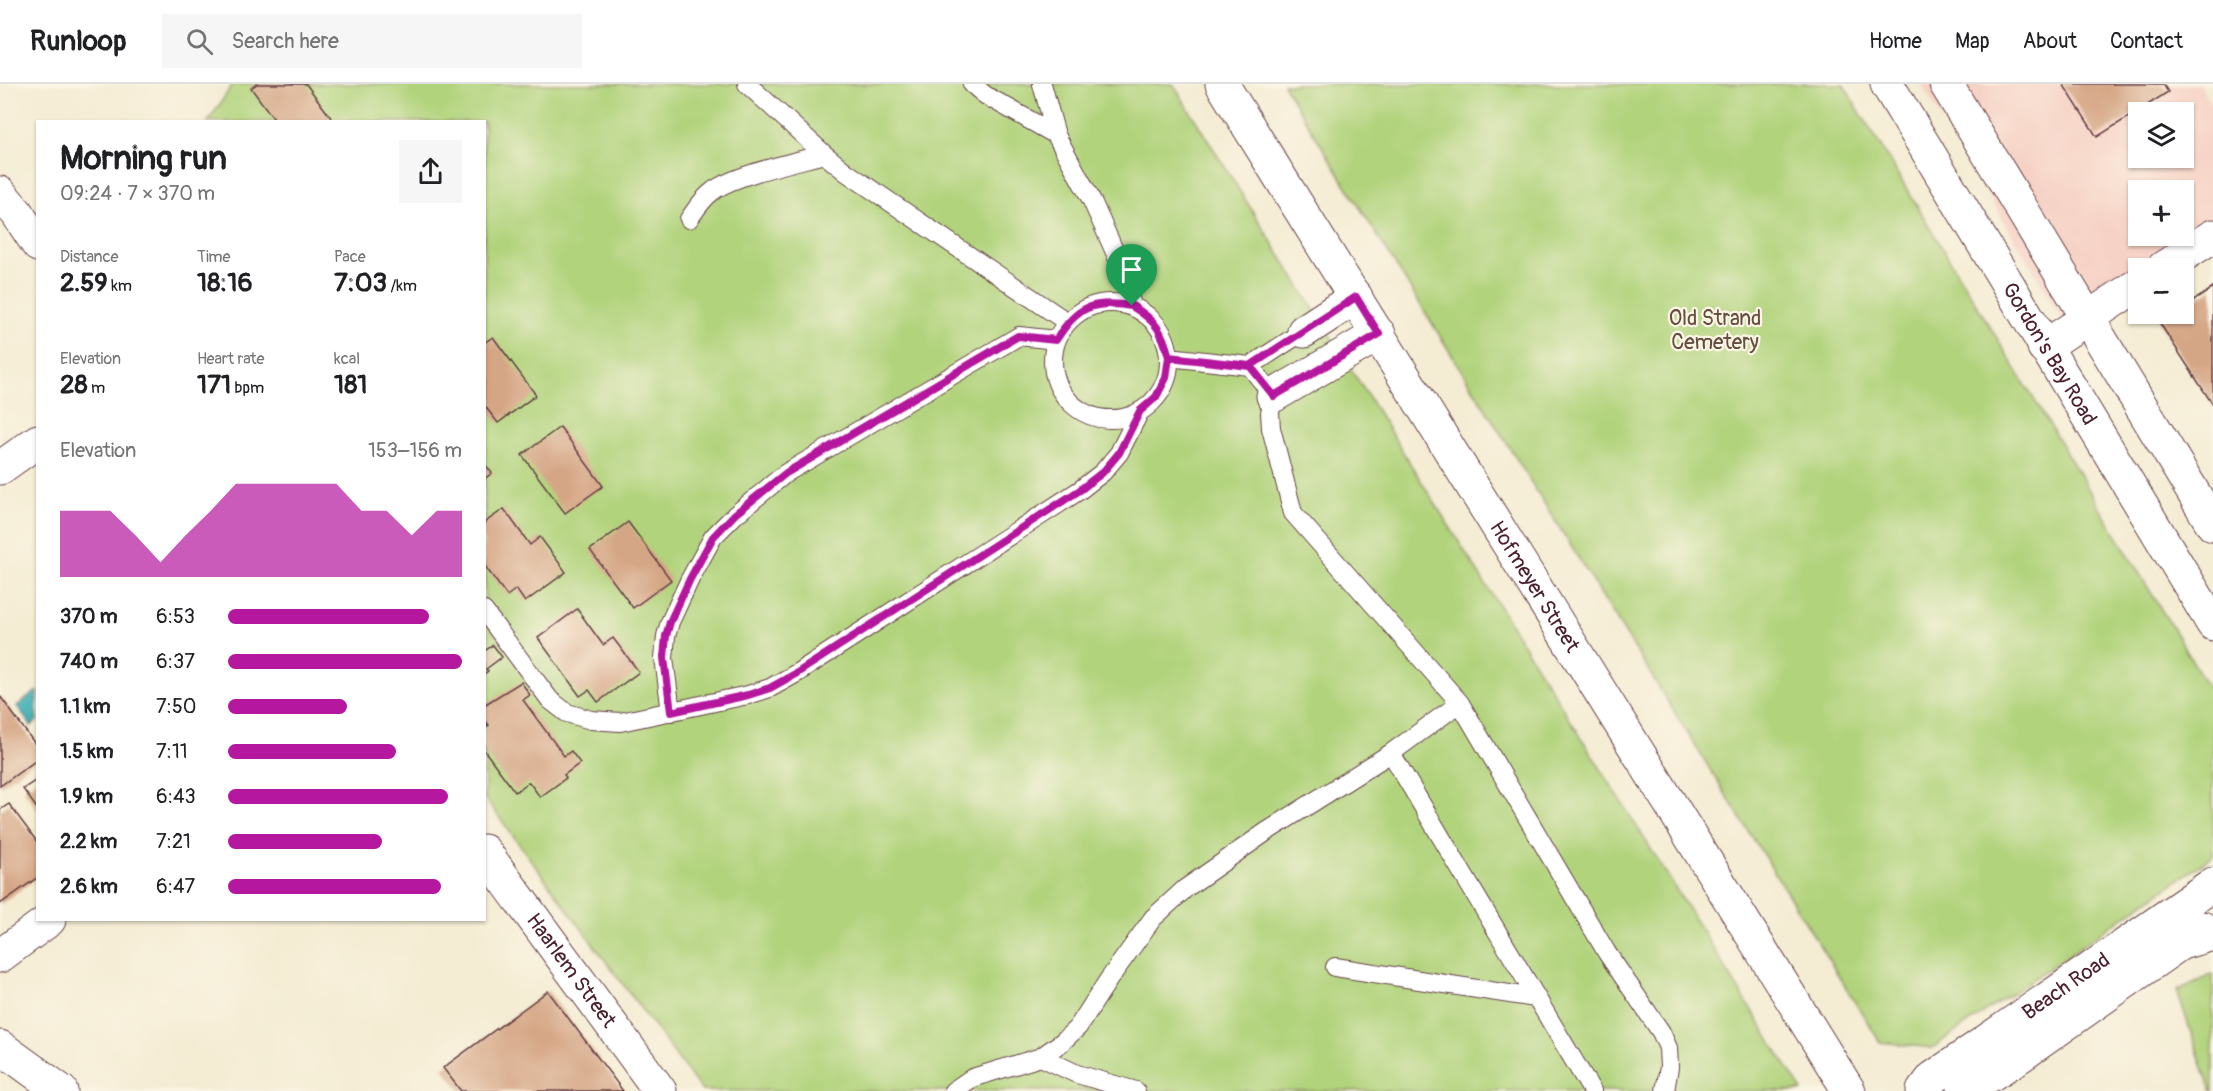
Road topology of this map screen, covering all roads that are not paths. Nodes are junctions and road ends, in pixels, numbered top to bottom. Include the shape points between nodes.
1 (747, 84) edge
2 (972, 84) edge
3 (1042, 84) edge
4 (1222, 84) edge
5 (1887, 84) edge
6 (1946, 84) edge
7 (1056, 135) junction
8 (824, 154) junction
9 (0, 193) edge
10 (689, 219) dead end
11 (2213, 236) edge
12 (36, 242) edge
13 (2179, 258) edge
14 (2128, 292) edge
15 (1356, 297) junction
16 (1132, 306) junction
17 (2088, 318) junction
18 (1066, 322) junction
19 (1304, 331) joint
20 (1379, 334) junction
21 (1056, 340) junction
22 (2044, 347) junction
23 (1169, 357) junction
24 (1250, 366) junction
25 (1274, 396) junction
26 (1140, 411) junction
27 (36, 442) edge
28 (0, 468) edge
29 (2213, 525) edge
30 (486, 614) edge
31 (2213, 624) edge
32 (1460, 703) junction
33 (671, 712) junction
34 (1391, 753) junction
35 (486, 854) edge
36 (2213, 884) edge
37 (48, 921) edge
38 (2213, 921) edge
39 (2213, 934) edge
40 (2178, 944) junction
41 (0, 956) edge
42 (1335, 967) dead end
43 (1536, 998) junction
44 (0, 1047) edge
45 (1041, 1057) junction
46 (62, 1091) edge
47 (660, 1091) edge
48 (953, 1091) edge
49 (1136, 1091) edge
50 (1592, 1091) edge
51 (1665, 1091) edge
52 (1849, 1091) edge
53 (1923, 1091) edge
54 (1964, 1091) edge

1 - 8 lane
2 - 7 lane
3 - 7 lane
4 - 15 street, Hofmeyer Street
5 - 22 street, Gordon's Bay Road
6 - 17 street
7 - 16 lane via 1106,231
8 - 10 lane via 715,189
8 - 18 lane
9 - 12 street
11 - 13 street
14 - 17 street
15 - 19 street
15 - 20 street, Hofmeyer Street
16 - 18 lane via 1109,302 1086,308
16 - 23 lane via 1151,318 1164,336
17 - 22 street
17 - 29 street
18 - 21 lane
19 - 24 lane
20 - 25 street
20 - 52 street, Hofmeyer Street
21 - 26 lane via 1052,360 1055,380 1081,411 1100,418 1121,418
21 - 33 lane via 1018,336 786,473 735,514 713,537 670,622 664,658
22 - 31 street, Gordon's Bay Road
23 - 24 lane
23 - 26 lane via 1161,388
24 - 25 lane
25 - 32 lane via 1271,428 1293,513
26 - 33 lane via 1119,453 1080,490 797,673 748,695
27 - 28 street
30 - 33 lane via 550,699 567,713 620,722
32 - 34 lane
32 - 51 lane via 1607,953 1661,1032 1668,1048
34 - 43 lane
34 - 45 lane via 1186,888 1153,918 1078,1027
35 - 47 street, Haarlem Street
36 - 53 street, Beach Road via 1933,1078
37 - 41 street
38 - 40 street, Beach Road
39 - 40 street
40 - 54 street, Beach Road
42 - 43 lane
43 - 50 lane
44 - 46 street
45 - 48 lane via 972,1078
45 - 49 lane via 1077,1074

